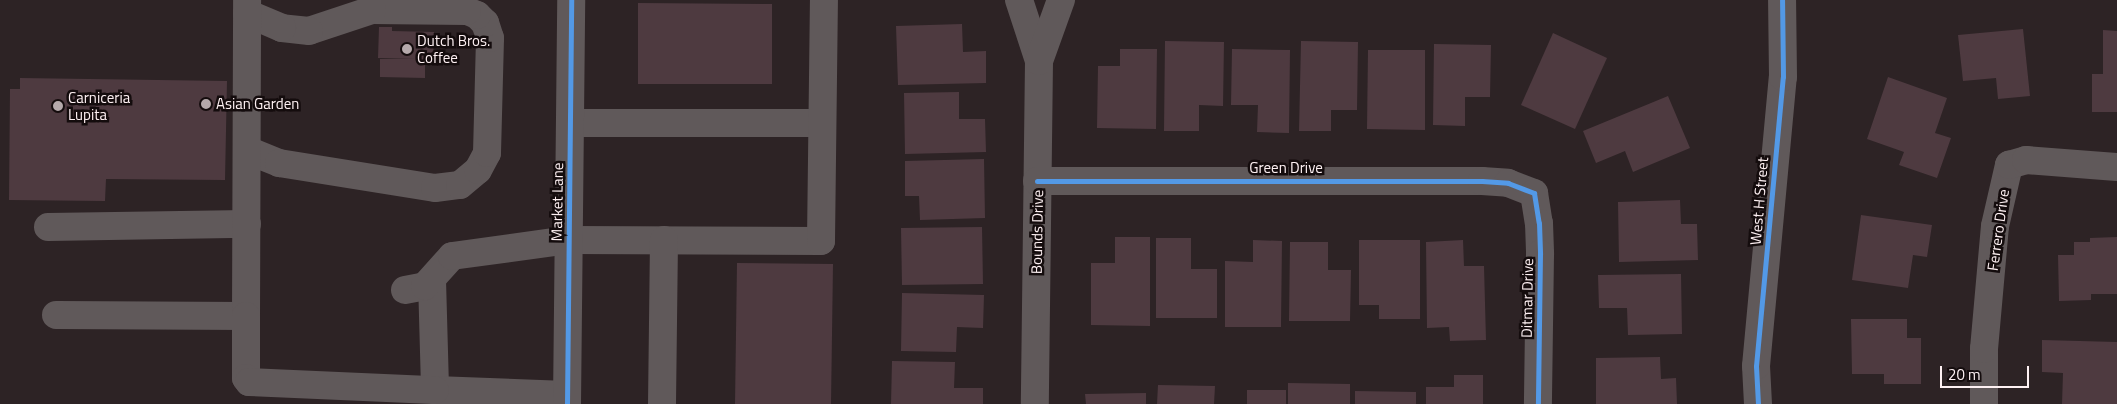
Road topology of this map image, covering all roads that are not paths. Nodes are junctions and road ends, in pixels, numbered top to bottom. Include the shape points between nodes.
1 (571, 0) edge
2 (824, 0) edge
3 (1019, 0) edge
4 (1061, 0) edge
5 (1782, 0) edge
6 (248, 7) edge
7 (1039, 60) junction
8 (570, 123) junction
9 (822, 123) junction
10 (247, 150) junction
11 (2117, 167) edge
12 (1037, 181) junction
13 (1534, 193) joint
14 (246, 224) junction
15 (48, 227) dead end
16 (569, 240) junction
17 (664, 240) junction
18 (432, 280) junction
19 (405, 290) dead end
20 (56, 315) dead end
21 (246, 316) junction
22 (435, 390) junction
23 (567, 400) edge
24 (662, 404) edge
25 (1035, 404) edge
26 (1538, 404) edge
27 (1758, 404) edge
28 (1984, 404) edge

1 - 8 street, Market Lane
2 - 9 street
3 - 7 street, Bounds Drive
4 - 7 street, Bounds Drive
5 - 27 street, West H Street via 1783,77 1756,366
6 - 10 street
6 - 10 street via 282,28 309,31 372,10 466,11 485,23 490,38 487,153 478,170 460,185 435,188 279,163
7 - 12 street, Bounds Drive
8 - 9 street
8 - 16 street, Market Lane
9 - 17 street via 821,241
10 - 14 street
11 - 28 street, Ferrero Drive via 2026,160 2009,165 1996,226 1984,349
12 - 13 street, Green Drive via 1482,181 1508,184
12 - 25 street, Bounds Drive
13 - 26 street, Ditmar Drive via 1540,254
14 - 15 street
14 - 21 street
16 - 17 street
16 - 18 street via 452,256
16 - 23 street, Market Lane
17 - 24 street
18 - 19 street via 425,286
18 - 22 street
20 - 21 street
21 - 22 street via 246,378 249,382
22 - 23 street

